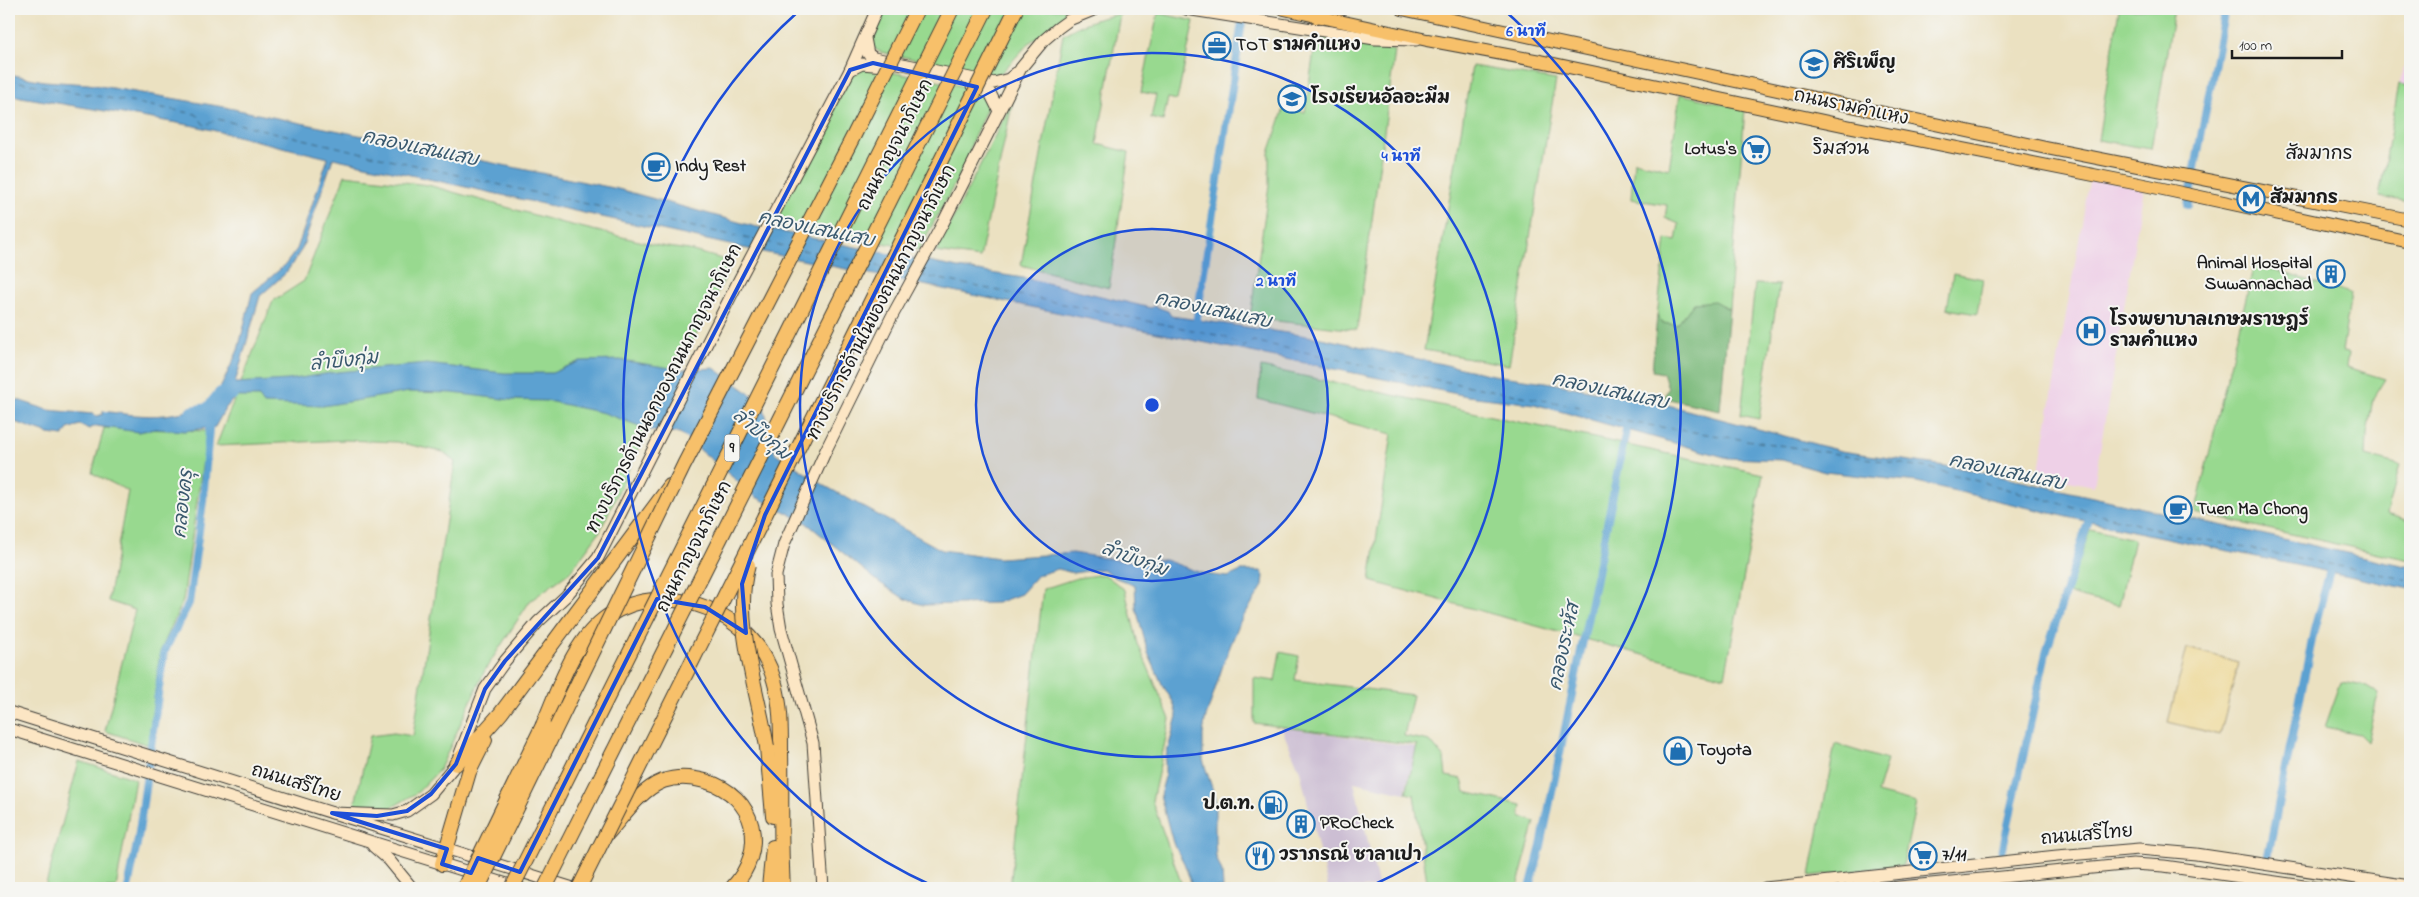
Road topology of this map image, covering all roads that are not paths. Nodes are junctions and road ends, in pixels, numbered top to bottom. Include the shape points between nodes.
1 (877, 9) edge
2 (916, 9) edge
3 (952, 9) edge
4 (986, 9) edge
5 (1016, 9) edge
6 (1096, 9) edge
7 (1186, 9) edge
8 (1284, 9) edge
9 (1402, 9) edge
10 (1418, 9) edge
11 (1322, 13) edge
12 (1430, 16) junction
13 (865, 38) junction
14 (1427, 40) junction
15 (1544, 40) junction
16 (1540, 61) junction
17 (1021, 68) junction
18 (850, 70) junction
19 (1693, 73) junction
20 (1689, 92) junction
21 (999, 111) junction
22 (2410, 220) edge
23 (2410, 242) edge
24 (684, 465) junction
25 (765, 515) junction
26 (9, 712) edge
27 (501, 713) junction
28 (9, 729) edge
29 (456, 764) junction
30 (332, 814) junction
31 (774, 821) junction
32 (604, 839) junction
33 (368, 842) junction
34 (447, 848) junction
35 (781, 859) junction
36 (442, 864) junction
37 (2410, 886) edge
38 (412, 888) edge
39 (464, 888) edge
40 (478, 888) edge
41 (512, 888) edge
42 (520, 888) edge
43 (545, 888) edge
44 (573, 888) edge
45 (579, 888) edge
46 (732, 888) edge
47 (769, 888) edge
48 (783, 888) edge
49 (823, 888) edge
50 (1765, 888) edge
51 (1890, 888) edge
52 (2318, 888) edge

1 - 13 main road, ทางบริการด้านนอกของถนนกาญจนาภิเษก
2 - 24 highway, bridge
3 - 41 highway, ถนนกาญจนาภิเษก / 9, bridge
4 - 43 highway, ถนนกาญจนาภิเษก / 9, bridge
5 - 25 highway, bridge
6 - 17 main road, ทางบริการด้านในของถนนกาญจนาภิเษก via 1058,28
7 - 14 main road via 1392,41
8 - 11 main road, ถนนรามคำแหง
9 - 12 main road, ถนนรามคำแหง
10 - 12 main road
11 - 14 main road, ถนนรามคำแหง
12 - 15 main road, ถนนรามคำแหง
13 - 17 main road via 868,54 874,58 994,83 1009,80
13 - 18 main road, ทางบริการด้านนอกของถนนกาญจนาภิเษก
14 - 16 main road, ถนนรามคำแหง
15 - 16 main road
15 - 19 main road, ถนนรามคำแหง
16 - 20 main road, ถนนรามคำแหง
17 - 21 main road, ทางบริการด้านในของถนนกาญจนาภิเษก
18 - 21 main road via 862,64 873,64 984,88
18 - 29 main road, ทางบริการด้านนอกของถนนกาญจนาภิเษก via 598,558 566,596 520,641 485,689
19 - 20 main road
19 - 22 main road, ถนนรามคำแหง
20 - 23 main road, ถนนรามคำแหง
21 - 49 main road, ทางบริการด้านในของถนนกาญจนาภิเษก via 826,450 784,544 776,575 781,629 813,743
24 - 27 highway, bridge
24 - 40 highway, bridge
25 - 31 highway, bridge via 742,584 747,644 768,747
25 - 32 highway, bridge
26 - 30 main road, ถนนเสรีไทย
27 - 29 highway
27 - 34 highway via 476,756
28 - 33 main road, ถนนเสรีไทย
29 - 30 main road, ทางบริการด้านนอกของถนนกาญจนาภิเษก via 431,794 407,811 377,816
30 - 34 main road, ถนนเสรีไทย
31 - 35 highway
31 - 47 highway
32 - 45 highway, bridge
32 - 46 highway, bridge via 637,800 662,781 678,777 715,784 739,800 753,830 749,865
33 - 36 main road, ถนนเสรีไทย
33 - 38 main road via 389,860
34 - 36 highway
34 - 44 main road, ถนนเสรีไทย
35 - 39 highway, bridge via 780,711 767,660 756,642 733,622 706,607 658,599 623,607 607,616 573,658
35 - 48 highway
36 - 42 main road, ถนนเสรีไทย
37 - 50 main road, ถนนเสรีไทย via 2196,854 2139,849
51 - 52 main road, ถนนเสรีไทย via 2141,864

